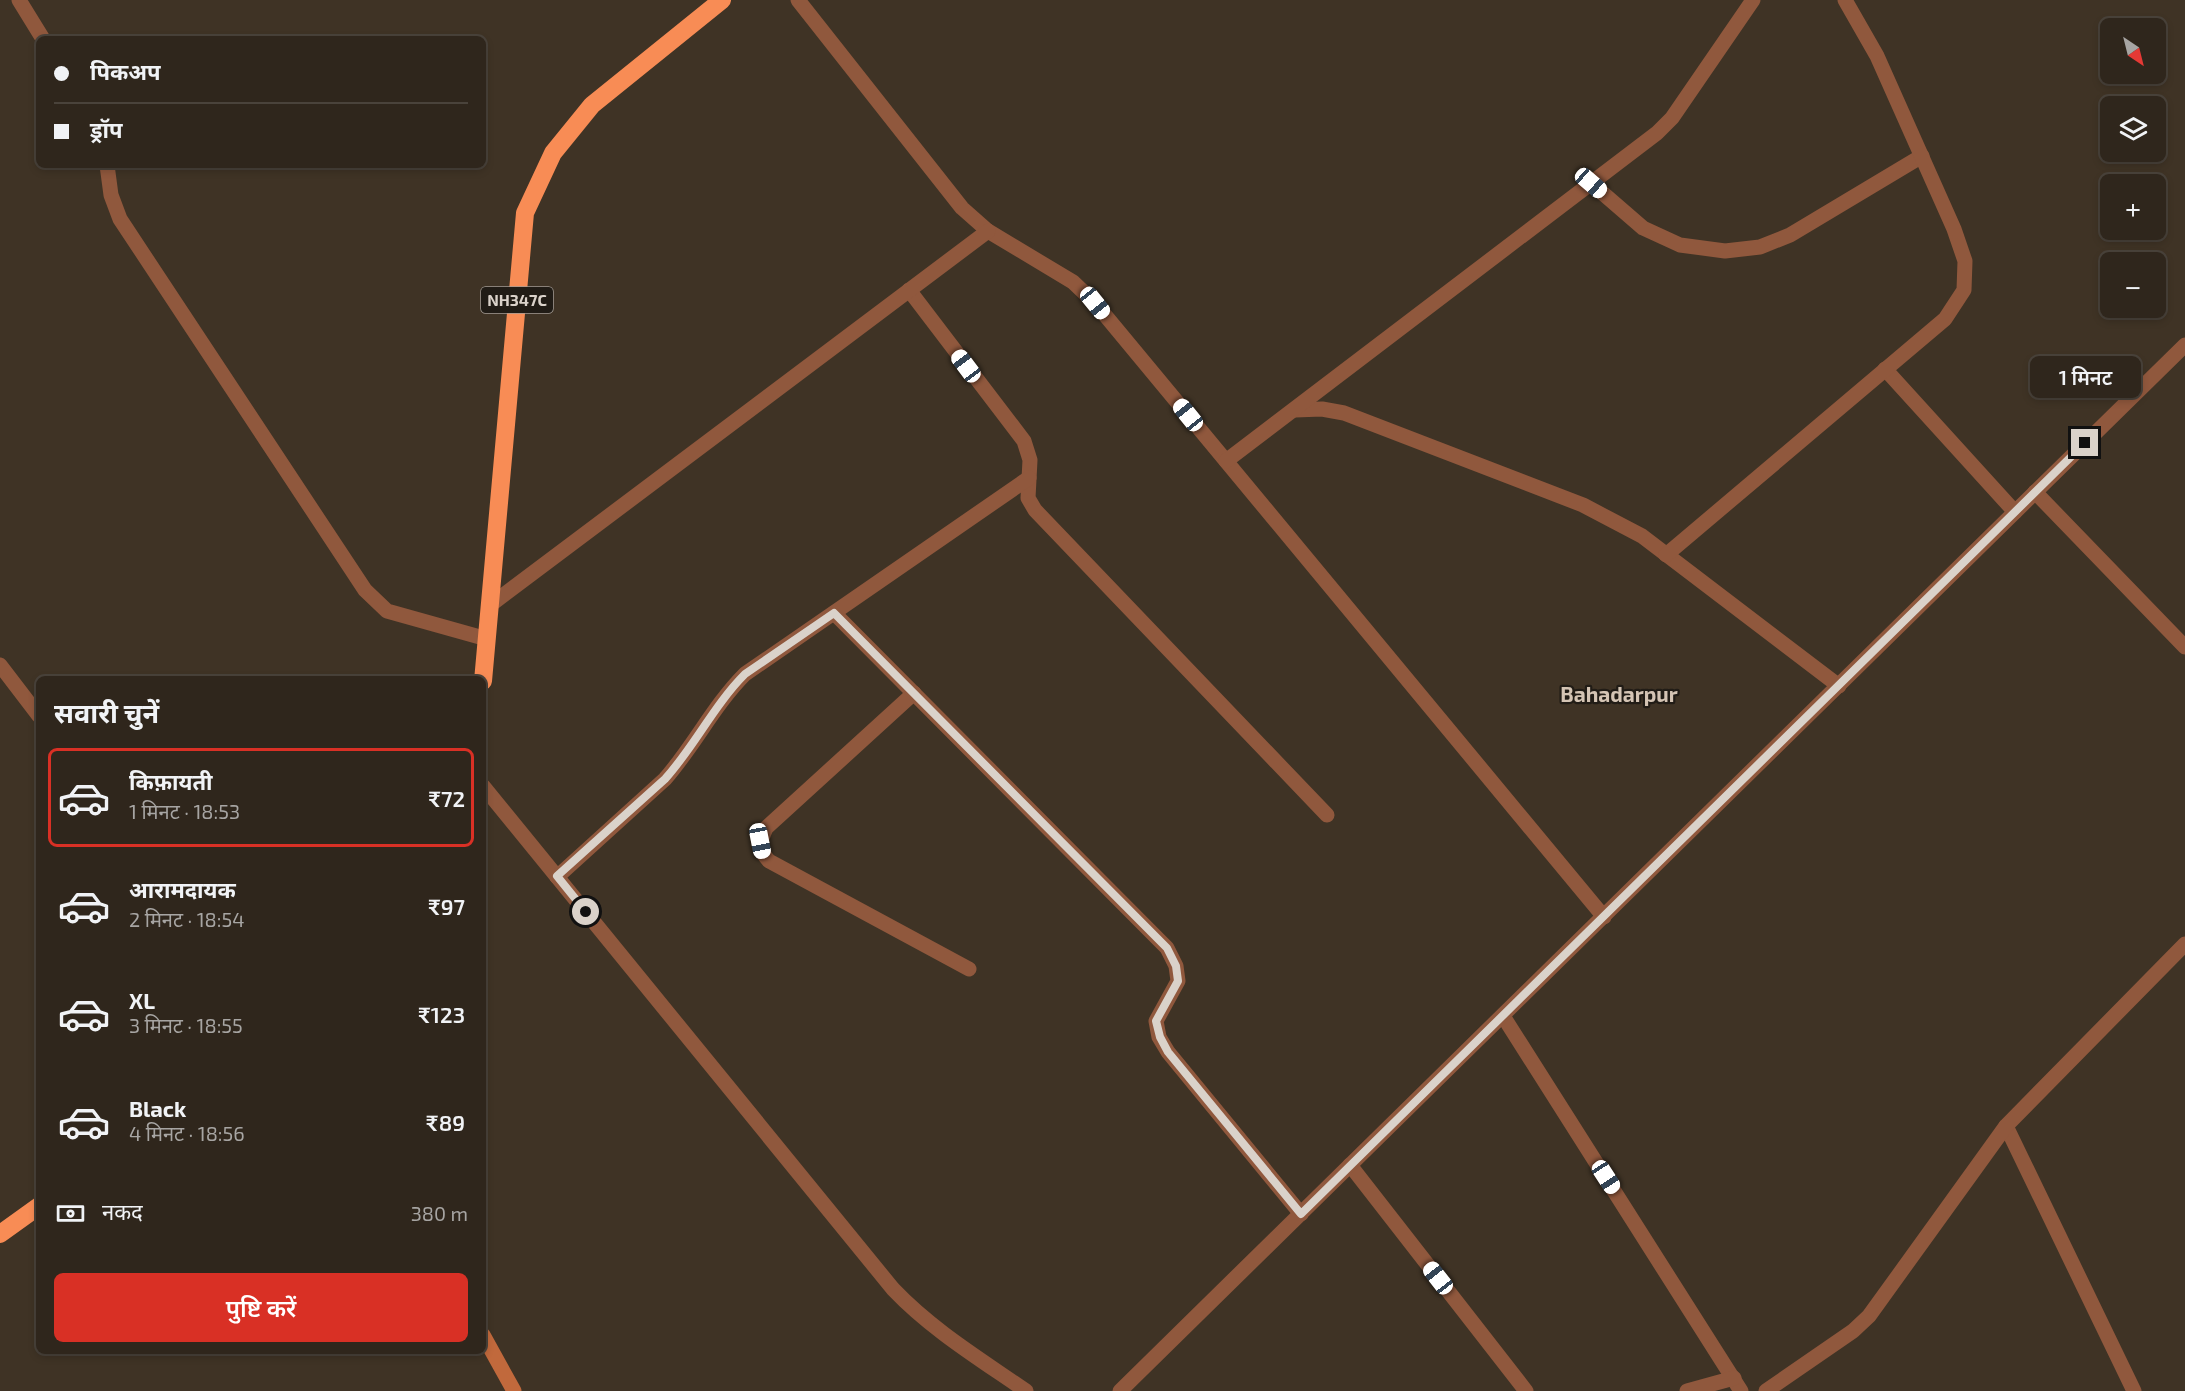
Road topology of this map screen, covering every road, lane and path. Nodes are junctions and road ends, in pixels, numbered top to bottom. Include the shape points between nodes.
1 (19, 0) edge
2 (722, 0) edge
3 (798, 0) edge
4 (1753, 0) edge
5 (1845, 0) edge
6 (42, 36) edge
7 (1922, 156) junction
8 (107, 168) edge
9 (1591, 183) junction
10 (988, 231) junction
11 (909, 290) junction
12 (2185, 345) edge
13 (1884, 369) junction
14 (1295, 410) junction
15 (1226, 461) junction
16 (1029, 478) junction
17 (2036, 492) junction
18 (2015, 512) junction
19 (1666, 555) junction
20 (489, 606) junction
21 (834, 613) junction
22 (486, 639) junction
23 (2185, 647) edge
24 (0, 665) edge
25 (483, 676) edge
26 (1839, 686) junction
27 (914, 693) junction
28 (36, 712) edge
29 (486, 790) edge
30 (1327, 815) dead end
31 (557, 876) junction
32 (1604, 917) junction
33 (2185, 944) edge
34 (969, 969) dead end
35 (1503, 1016) junction
36 (2006, 1126) junction
37 (1350, 1164) junction
38 (36, 1208) edge
39 (1301, 1214) junction
40 (0, 1234) edge
41 (486, 1340) edge
42 (1738, 1384) edge
43 (514, 1391) edge
44 (1026, 1391) edge
45 (1120, 1391) edge
46 (1527, 1391) edge
47 (1687, 1391) edge
48 (1766, 1391) edge
49 (2134, 1391) edge

1 - 6 street
2 - 20 highway, NH347C via 592,105 553,153 525,213
3 - 10 street via 962,208
4 - 9 street via 1672,118
5 - 7 street via 1877,56
7 - 9 street via 1790,236 1760,248 1725,250 1680,245 1643,228
7 - 13 street via 1965,261 1964,290 1945,319
8 - 22 street via 120,219 365,590 387,611
9 - 14 street
10 - 11 street
10 - 15 street via 1073,282 1095,303
11 - 16 street via 1024,441 1030,460
11 - 20 street
12 - 17 street
13 - 18 street
13 - 19 street
14 - 15 street
14 - 19 street via 1344,413 1583,505 1642,536
15 - 32 street
16 - 21 street
16 - 30 street via 1028,498 1035,510
17 - 18 street
17 - 23 street
18 - 26 street
19 - 26 street
20 - 22 highway, NH347C
21 - 27 street
21 - 31 street via 745,674 665,779
22 - 25 highway, NH347C
24 - 28 street
26 - 32 street
27 - 34 street via 766,828 760,841 762,853 769,861
27 - 39 street via 1167,948 1178,981 1156,1021 1160,1037 1168,1052
29 - 31 street
31 - 44 street via 893,1289 938,1330
32 - 35 street
33 - 36 street
35 - 37 street
35 - 42 street
36 - 48 street via 1869,1316
36 - 49 street
37 - 39 street
37 - 46 street
38 - 40 highway
39 - 45 street
41 - 43 main road
42 - 47 street

